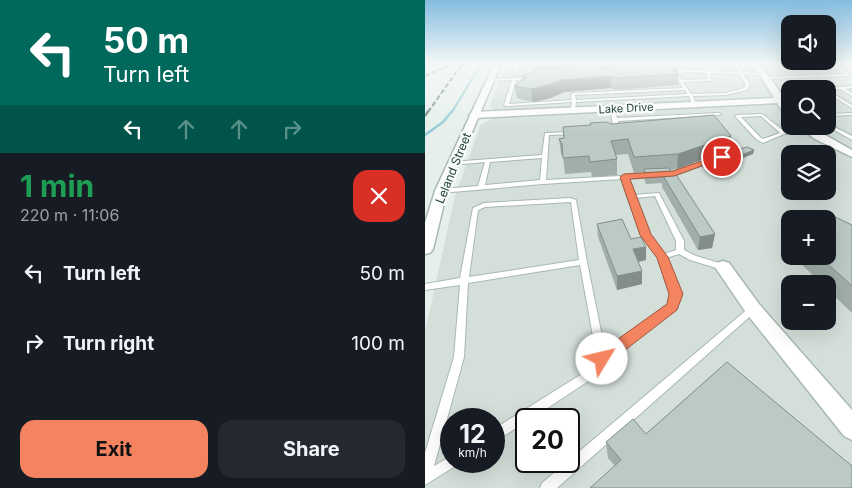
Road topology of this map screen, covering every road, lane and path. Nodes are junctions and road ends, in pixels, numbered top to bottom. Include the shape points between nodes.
1 (488, 87) edge
2 (511, 87) edge
3 (747, 87) edge
4 (770, 87) edge
5 (848, 87) edge
6 (836, 88) edge
7 (841, 88) junction
8 (685, 89) joint
9 (852, 95) edge
10 (690, 96) junction
11 (836, 97) edge
12 (778, 100) junction
13 (694, 104) junction
14 (781, 104) edge
15 (573, 106) junction
16 (852, 107) edge
17 (613, 108) junction
18 (719, 114) dead end
19 (852, 114) edge
20 (474, 115) junction
21 (836, 115) edge
22 (614, 120) junction
23 (718, 125) edge
24 (836, 129) edge
25 (626, 130) edge
26 (607, 131) edge
27 (617, 131) junction
28 (577, 133) edge
29 (783, 133) joint
30 (818, 135) edge
31 (852, 138) edge
32 (852, 154) edge
33 (545, 156) junction
34 (488, 160) junction
35 (453, 162) junction
36 (624, 177) junction
37 (543, 182) junction
38 (481, 188) junction
39 (441, 191) junction
40 (631, 197) junction
41 (425, 249) edge
42 (680, 252) junction
43 (663, 257) junction
44 (583, 262) junction
45 (723, 267) joint
46 (464, 281) junction
47 (425, 287) edge
48 (753, 309) junction
49 (602, 359) junction
50 (852, 428) edge
51 (505, 429) edge
52 (440, 469) edge
53 (425, 474) edge
54 (425, 479) edge
55 (547, 488) edge

1 - 20 street, Leland Street
2 - 15 lane via 506,105
3 - 10 lane via 739,92
4 - 12 street
5 - 7 lane
6 - 7 lane
7 - 9 lane
8 - 10 lane
8 - 15 lane via 573,93
10 - 13 lane
10 - 15 lane
11 - 16 lane
12 - 13 street, Lake Drive
12 - 14 street
13 - 17 street, Lake Drive
15 - 17 street, Lake Drive
15 - 20 street, Lake Drive
17 - 22 lane
18 - 22 lane
19 - 21 lane
20 - 35 street, Leland Street
22 - 27 lane
23 - 36 lane via 738,151 674,174
24 - 31 lane
25 - 27 lane
26 - 27 lane
28 - 33 lane via 547,134
29 - 29 lane via 763,141 737,116 762,115
30 - 32 street
33 - 34 lane
33 - 37 lane
34 - 35 lane
34 - 38 lane
35 - 39 street, Leland Street
36 - 37 lane
36 - 40 lane
37 - 38 lane
38 - 39 lane
39 - 41 street, Leland Street
40 - 42 lane via 657,194 680,240
40 - 43 lane via 646,235
42 - 43 lane
42 - 45 lane
43 - 49 lane via 676,294 673,306
44 - 46 lane
44 - 46 lane via 574,202 484,205 475,209
44 - 49 lane
45 - 48 street
46 - 47 lane
46 - 53 lane via 459,357
48 - 50 street
48 - 55 lane
49 - 51 lane via 589,375
52 - 54 lane

